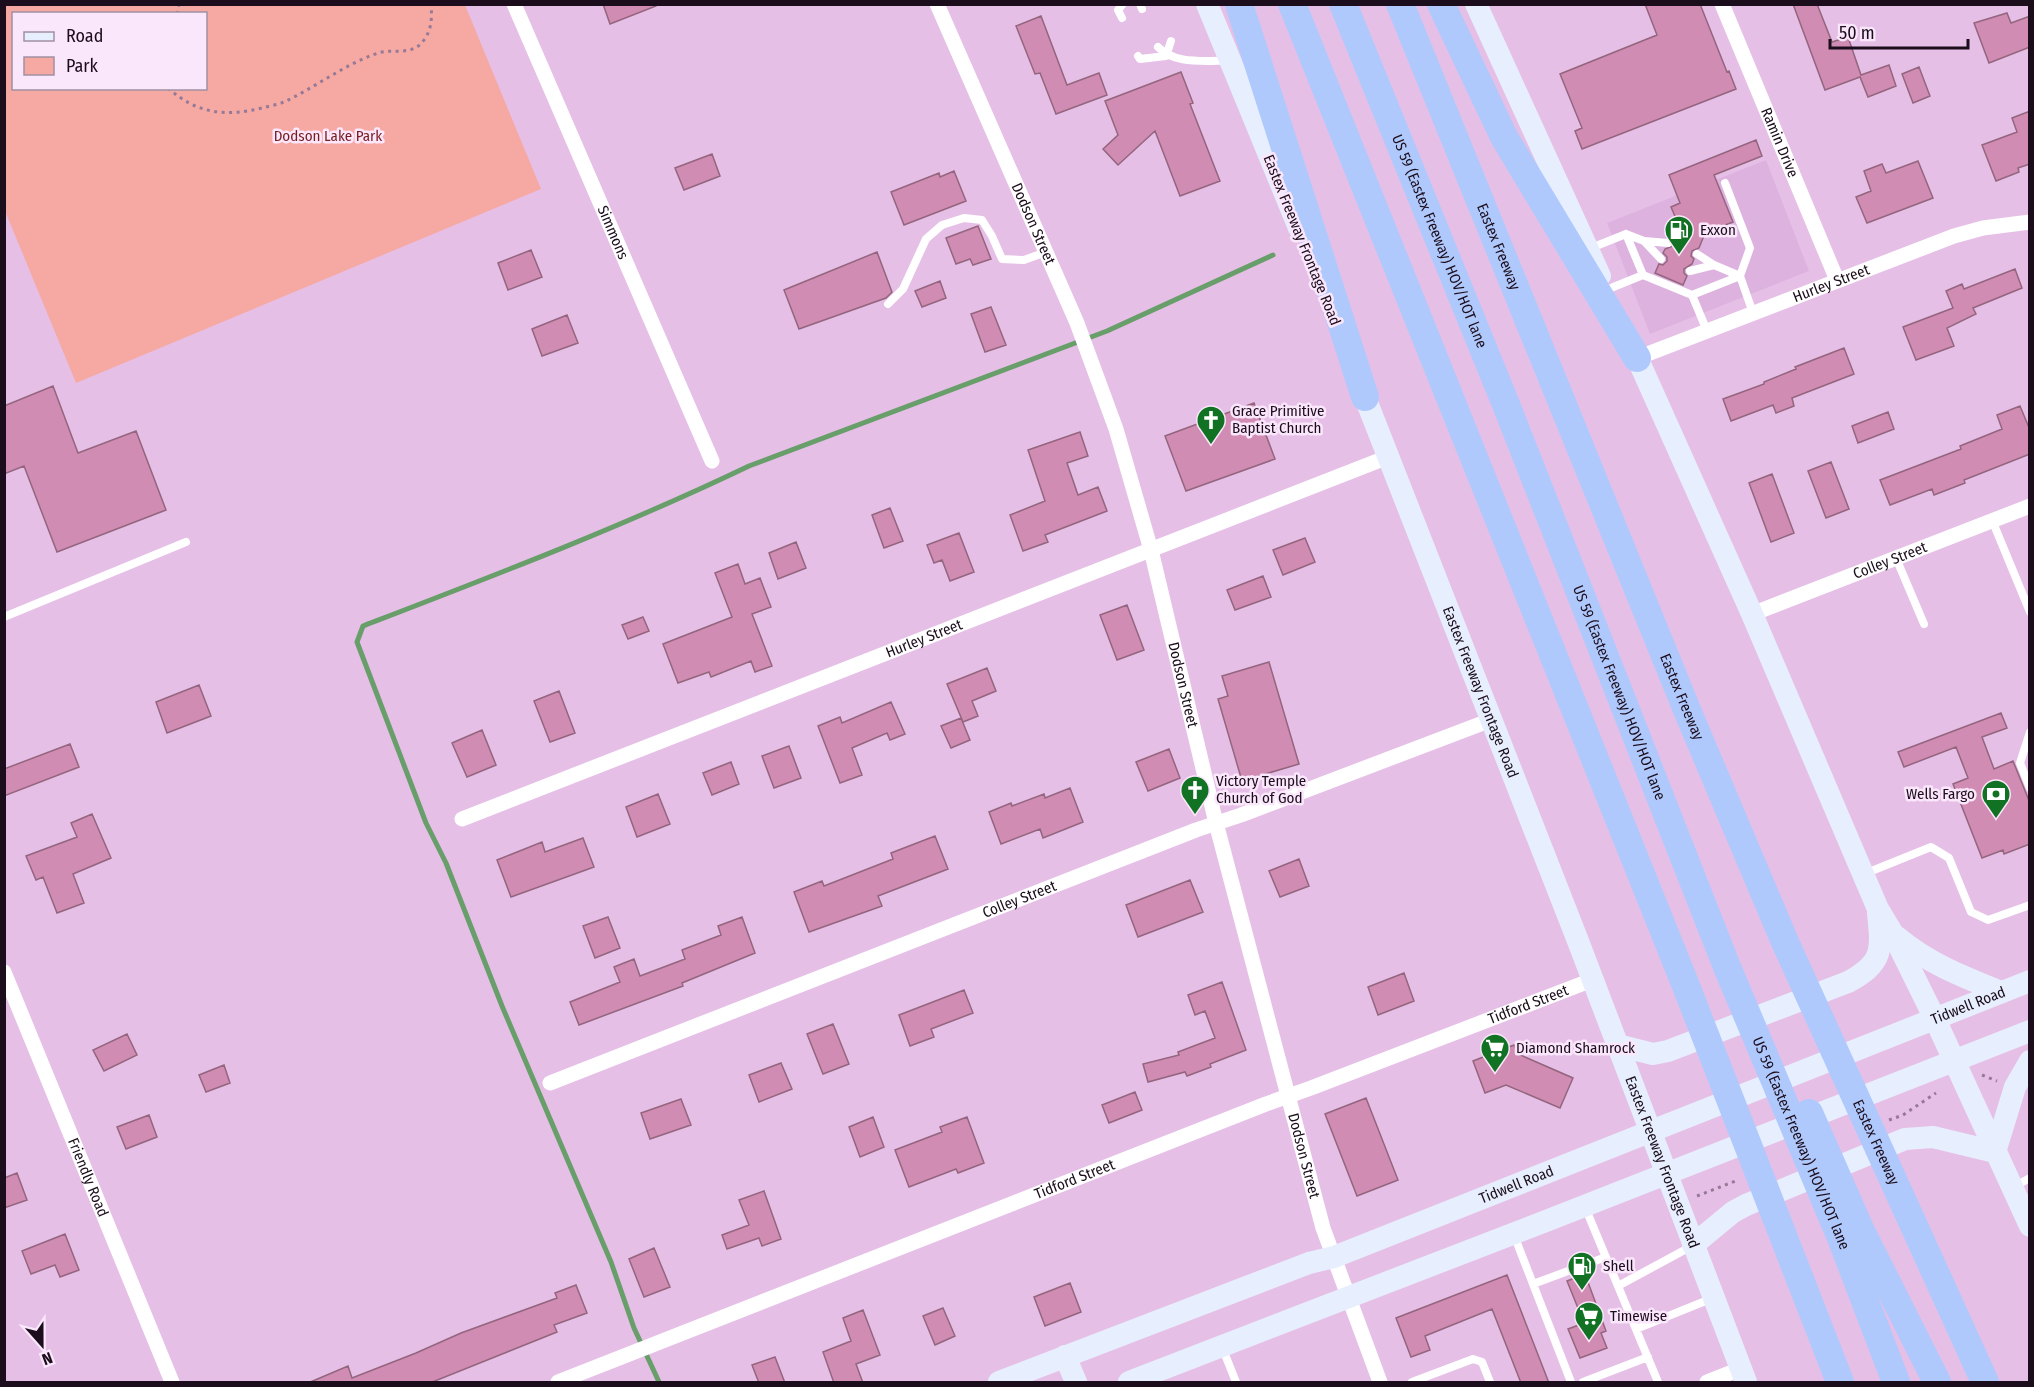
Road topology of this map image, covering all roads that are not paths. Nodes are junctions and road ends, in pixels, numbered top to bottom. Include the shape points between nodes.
1 (514, 4) edge
2 (938, 4) edge
3 (1123, 4) edge
4 (1207, 4) edge
5 (1239, 4) edge
6 (1292, 4) edge
7 (1343, 4) edge
8 (1400, 4) edge
9 (1441, 4) edge
10 (1476, 4) edge
11 (1722, 4) edge
12 (1122, 18) dead end
13 (1171, 41) dead end
14 (1158, 47) dead end
15 (1138, 56) dead end
16 (1166, 56) junction
17 (1229, 61) junction
18 (1725, 183) dead end
19 (2030, 222) edge
20 (1626, 234) junction
21 (1644, 241) junction
22 (1668, 243) dead end
23 (1588, 249) junction
24 (1046, 252) junction
25 (1697, 254) dead end
26 (1661, 259) dead end
27 (1714, 265) junction
28 (1690, 271) dead end
29 (1643, 275) junction
30 (1740, 276) junction
31 (1837, 280) junction
32 (1606, 290) junction
33 (1692, 295) junction
34 (888, 304) dead end
35 (1753, 313) junction
36 (1707, 331) junction
37 (1636, 358) junction
38 (1365, 398) junction
39 (1388, 457) junction
40 (712, 461) dead end
41 (2030, 506) edge
42 (1992, 520) junction
43 (186, 542) dead end
44 (1150, 550) junction
45 (1896, 558) junction
46 (2030, 612) edge
47 (1752, 615) junction
48 (4, 617) edge
49 (1924, 624) dead end
50 (1491, 720) junction
51 (2030, 732) edge
52 (2030, 788) edge
53 (462, 819) dead end
54 (1216, 823) junction
55 (1863, 874) junction
56 (2030, 905) edge
57 (1878, 909) junction
58 (1893, 934) junction
59 (4, 972) edge
60 (1592, 980) junction
61 (2030, 981) edge
62 (2001, 992) junction
63 (1935, 1019) junction
64 (2030, 1031) edge
65 (1617, 1045) junction
66 (2030, 1060) edge
67 (1954, 1061) junction
68 (550, 1083) dead end
69 (1288, 1096) junction
70 (1650, 1131) junction
71 (1995, 1152) junction
72 (1666, 1174) junction
73 (2021, 1183) edge
74 (1585, 1206) junction
75 (2030, 1226) edge
76 (1850, 1233) junction
77 (1513, 1234) junction
78 (1693, 1245) junction
79 (1334, 1257) junction
80 (1606, 1257) junction
81 (1533, 1284) junction
82 (1618, 1286) junction
83 (1349, 1297) junction
84 (1713, 1298) junction
85 (1636, 1329) junction
86 (1222, 1346) junction
87 (1065, 1356) junction
88 (1648, 1357) junction
89 (1743, 1376) edge
90 (172, 1383) edge
91 (558, 1383) edge
92 (999, 1383) edge
93 (1076, 1383) edge
94 (1129, 1383) edge
95 (1236, 1383) edge
96 (1380, 1383) edge
97 (1412, 1383) edge
98 (1490, 1383) edge
99 (1572, 1383) edge
100 (1583, 1383) edge
101 (1658, 1383) edge
102 (1707, 1383) edge
103 (1840, 1383) edge
104 (1896, 1383) edge
105 (1909, 1383) edge
106 (1923, 1383) edge
107 (1938, 1383) edge
108 (1985, 1383) edge

1 - 40 street, Simmons
2 - 24 street, Dodson Street
3 - 12 lane via 1118,10
4 - 17 main road, Eastex Freeway Frontage Road
5 - 38 highway
6 - 103 highway via 1686,986
7 - 76 highway, US 59 (Eastex Freeway) HOV/HOT lane via 1587,612
8 - 108 highway, Eastex Freeway via 1785,942
9 - 37 highway via 1504,137
10 - 23 main road
11 - 31 street, Ramin Drive
13 - 16 lane
14 - 16 lane
15 - 16 lane
16 - 17 lane
17 - 38 main road, Eastex Freeway Frontage Road
18 - 30 lane via 1750,248
19 - 31 street, Hurley Street via 1954,236
20 - 21 lane
20 - 23 lane
20 - 29 lane
21 - 22 lane
21 - 26 lane
23 - 32 main road
24 - 34 lane via 1024,260 1002,259 982,220 964,218 942,225 926,238 903,289
24 - 44 street, Dodson Street via 1116,429
25 - 27 lane
27 - 28 lane
27 - 30 lane
29 - 32 lane
29 - 33 lane
30 - 33 lane
30 - 35 lane
31 - 35 street, Hurley Street
32 - 37 main road
33 - 36 lane
35 - 36 street, Hurley Street
36 - 37 street, Hurley Street
37 - 47 main road
38 - 39 main road, Eastex Freeway Frontage Road
39 - 44 street, Hurley Street
39 - 50 main road, Eastex Freeway Frontage Road
41 - 42 street, Colley Street
42 - 45 street, Colley Street
42 - 46 lane
43 - 48 lane
44 - 53 street, Hurley Street
44 - 54 street, Dodson Street
45 - 47 street, Colley Street
45 - 49 lane
47 - 55 main road
50 - 54 street, Colley Street
50 - 60 main road, Eastex Freeway Frontage Road
51 - 52 lane via 2020,764
54 - 68 street, Colley Street
54 - 69 street, Dodson Street
55 - 56 lane via 1931,847 1949,858 1971,912 1988,920
55 - 57 main road
57 - 58 main road
57 - 65 main road via 1879,952 1873,965 1848,982 1668,1051 1653,1054
58 - 62 main road via 1942,968
58 - 63 main road
59 - 90 street, Friendly Road
60 - 65 main road, Eastex Freeway Frontage Road
60 - 69 street, Tidford Street
61 - 62 main road, Tidwell Road
62 - 63 main road, Tidwell Road
63 - 67 main road
63 - 70 main road, Tidwell Road
64 - 67 main road
65 - 70 main road, Eastex Freeway Frontage Road
66 - 71 main road via 2015,1087
67 - 71 main road
67 - 72 main road
69 - 79 street, Dodson Street
69 - 91 street, Tidford Street
70 - 72 main road, Eastex Freeway Frontage Road
70 - 79 main road, Tidwell Road
71 - 73 main road
71 - 78 main road via 1933,1137 1905,1139 1746,1205
72 - 74 main road
72 - 78 main road, Eastex Freeway Frontage Road
73 - 75 main road
74 - 77 main road
74 - 80 lane
76 - 104 highway, US 59 (Eastex Freeway) HOV/HOT lane
76 - 105 highway
76 - 106 highway
76 - 107 highway
77 - 81 lane
77 - 83 main road
78 - 82 lane
78 - 84 main road, Eastex Freeway Frontage Road
79 - 83 street, Dodson Street
79 - 87 main road, Tidwell Road via 1309,1263
80 - 81 lane
80 - 82 lane
81 - 99 lane
82 - 85 lane
83 - 86 main road
83 - 96 street, Dodson Street
84 - 85 lane
84 - 89 main road, Eastex Freeway Frontage Road
85 - 88 lane
86 - 94 main road
86 - 95 lane
87 - 92 main road, Tidwell Road
87 - 93 main road
88 - 100 lane
88 - 101 lane
89 - 102 street
97 - 98 lane via 1473,1359 1482,1362

